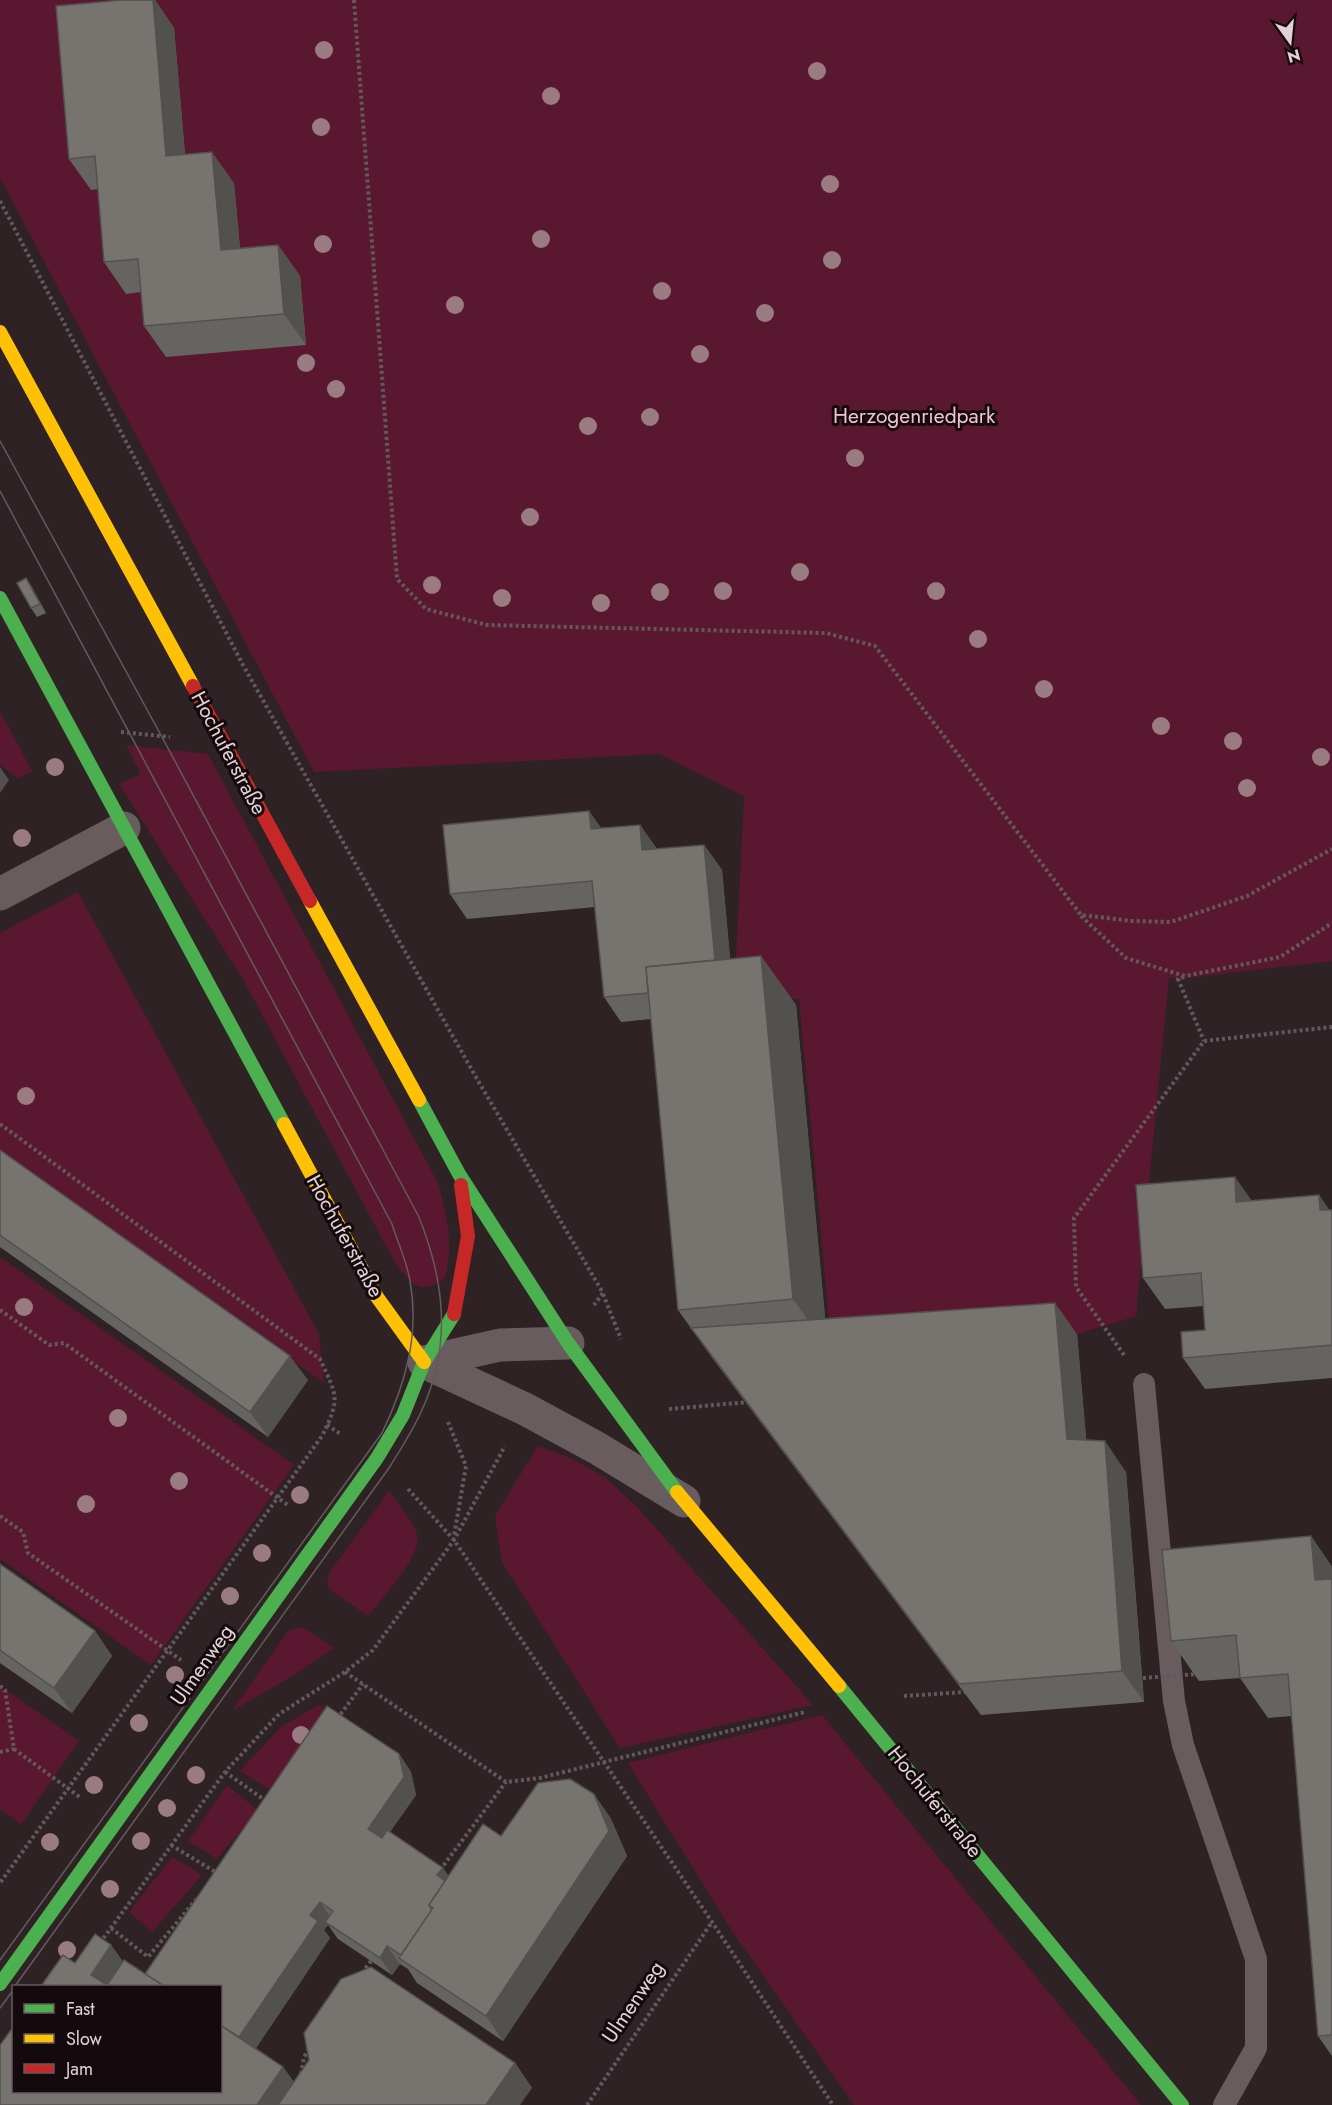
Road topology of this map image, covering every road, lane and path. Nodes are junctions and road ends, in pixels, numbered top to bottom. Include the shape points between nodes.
1 (354, 0) edge
2 (0, 201) edge
3 (0, 332) edge
4 (0, 598) edge
5 (243, 665) junction
6 (196, 692) junction
7 (111, 731) dead end
8 (179, 738) dead end
9 (124, 828) junction
10 (1332, 849) edge
11 (0, 894) edge
12 (1081, 915) junction
13 (1332, 923) edge
14 (1185, 976) junction
15 (1332, 1027) edge
16 (1204, 1041) junction
17 (0, 1124) edge
18 (459, 1174) junction
19 (541, 1190) dead end
20 (0, 1310) edge
21 (568, 1344) junction
22 (424, 1362) junction
23 (1144, 1384) joint
24 (756, 1401) edge
25 (662, 1410) dead end
26 (278, 1498) junction
27 (684, 1502) junction
28 (0, 1516) edge
29 (323, 1532) junction
30 (454, 1540) junction
31 (168, 1650) junction
32 (345, 1672) junction
33 (1198, 1674) edge
34 (1131, 1679) dead end
35 (214, 1683) junction
36 (363, 1683) junction
37 (0, 1686) edge
38 (968, 1692) edge
39 (851, 1700) junction
40 (335, 1721) edge
41 (14, 1749) junction
42 (0, 1752) edge
43 (604, 1762) junction
44 (225, 1772) junction
45 (506, 1782) junction
46 (68, 1789) junction
47 (273, 1806) edge
48 (115, 1822) junction
49 (171, 1845) junction
50 (224, 1865) edge
51 (437, 1874) edge
52 (0, 1883) edge
53 (202, 1892) edge
54 (712, 1922) junction
55 (111, 1928) junction
56 (99, 1945) edge
57 (371, 1961) edge
58 (357, 1980) edge
59 (0, 1984) edge
60 (310, 2047) edge
61 (300, 2077) edge
62 (587, 2105) edge
63 (833, 2105) edge
64 (1182, 2105) edge
65 (1224, 2105) edge

1 - 12 path via 397,579 426,609 487,625 826,633 875,646
2 - 5 path
3 - 6 street, Hochuferstraße
4 - 9 street, Hochuferstraße
5 - 6 path
5 - 19 path
6 - 18 street, Hochuferstraße
7 - 8 path
9 - 11 street
9 - 22 street, Hochuferstraße via 377,1297
10 - 12 path via 1246,896 1171,922
12 - 14 path via 1126,957
13 - 14 path via 1280,957
14 - 16 path via 1178,979
15 - 16 path
16 - 23 path via 1074,1218 1076,1287
17 - 26 path via 320,1359 336,1394 333,1412 322,1436
18 - 21 street, Hochuferstraße
18 - 22 street, Hochuferstraße via 468,1236 455,1312
20 - 26 path via 49,1345 64,1343
21 - 22 street via 500,1344
21 - 27 street, Hochuferstraße
22 - 27 street, Hochuferstraße via 525,1409
22 - 29 street, Ulmenweg via 403,1415
22 - 30 path via 466,1466
23 - 65 lane via 1174,1701 1183,1745 1256,1959 1256,2048
24 - 25 path
26 - 29 path
26 - 31 path
27 - 39 street, Hochuferstraße
28 - 31 path via 23,1532 28,1553
29 - 35 street, Ulmenweg
30 - 32 path via 374,1650
30 - 43 path
31 - 35 path
31 - 46 path
32 - 36 path
32 - 44 path via 279,1714
33 - 34 path, bridge
35 - 48 street, Ulmenweg
36 - 40 path
36 - 45 path
37 - 41 path via 5,1690
38 - 39 path
39 - 43 path
39 - 64 street, Hochuferstraße
41 - 42 path
41 - 46 path
43 - 45 path
43 - 54 path
44 - 47 path
44 - 49 path
45 - 51 path
46 - 48 path
46 - 52 path
48 - 59 street, Ulmenweg
49 - 50 path via 217,1874
49 - 55 path
53 - 55 path via 148,1957
54 - 62 path, Ulmenweg
54 - 63 path
55 - 56 path
57 - 58 path
60 - 61 path via 303,2057

